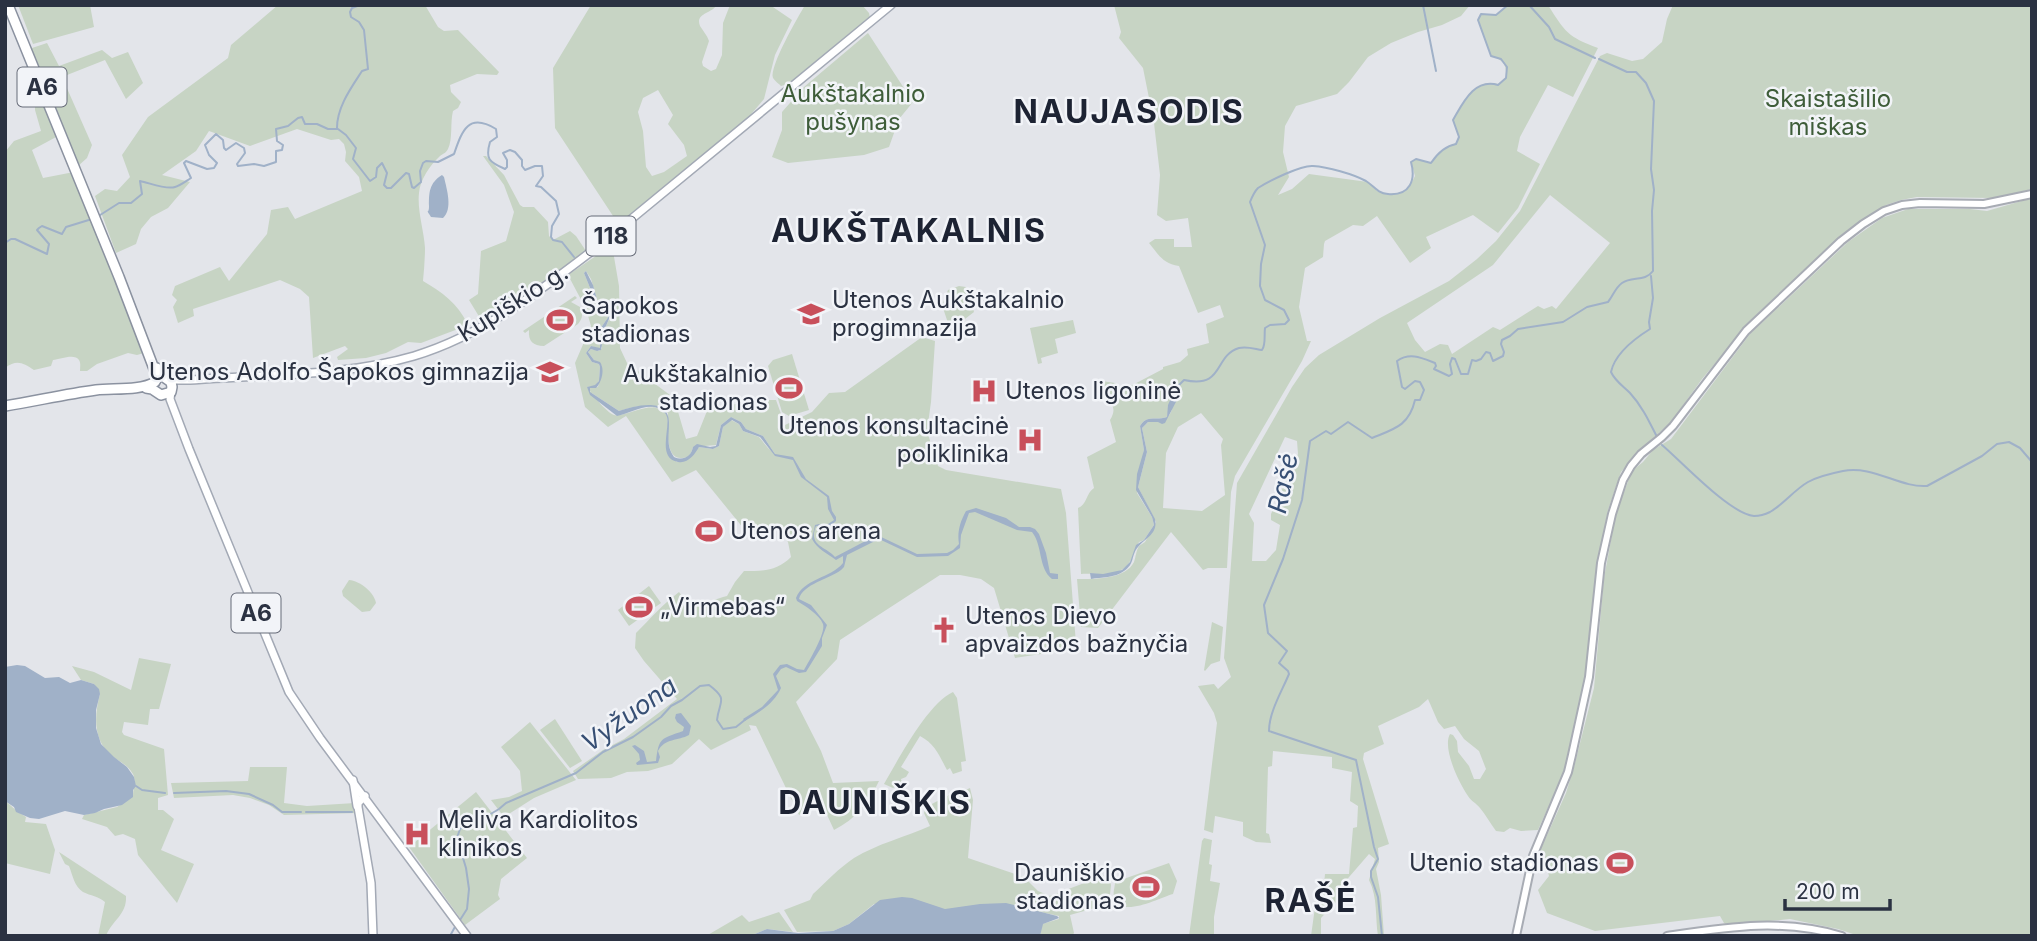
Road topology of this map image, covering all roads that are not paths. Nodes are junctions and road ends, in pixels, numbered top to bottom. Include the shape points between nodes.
1 (8, 5) edge
2 (891, 5) edge
3 (2032, 194) edge
4 (163, 386) junction
5 (5, 406) edge
6 (353, 780) junction
7 (367, 798) junction
8 (359, 811) junction
9 (380, 816) junction
10 (362, 824) junction
11 (373, 936) edge
12 (467, 936) edge
13 (1516, 936) edge
14 (1667, 936) edge
15 (1842, 936) edge

1 - 4 highway, A6
2 - 4 main road, Kupiškio g. / 118 via 601,244 475,331 430,351 365,367
3 - 13 main road via 1984,204 1902,205 1863,224 1746,331 1673,426 1630,466 1605,540 1589,677 1573,755 1533,856
4 - 5 highway via 88,391
4 - 6 main road, A6 via 289,692
6 - 7 main road, A6
6 - 8 main road
7 - 8 main road
7 - 9 main road, A6
8 - 10 main road
9 - 10 main road via 368,815
9 - 12 main road, A6
10 - 11 main road
14 - 15 main road via 1757,925

